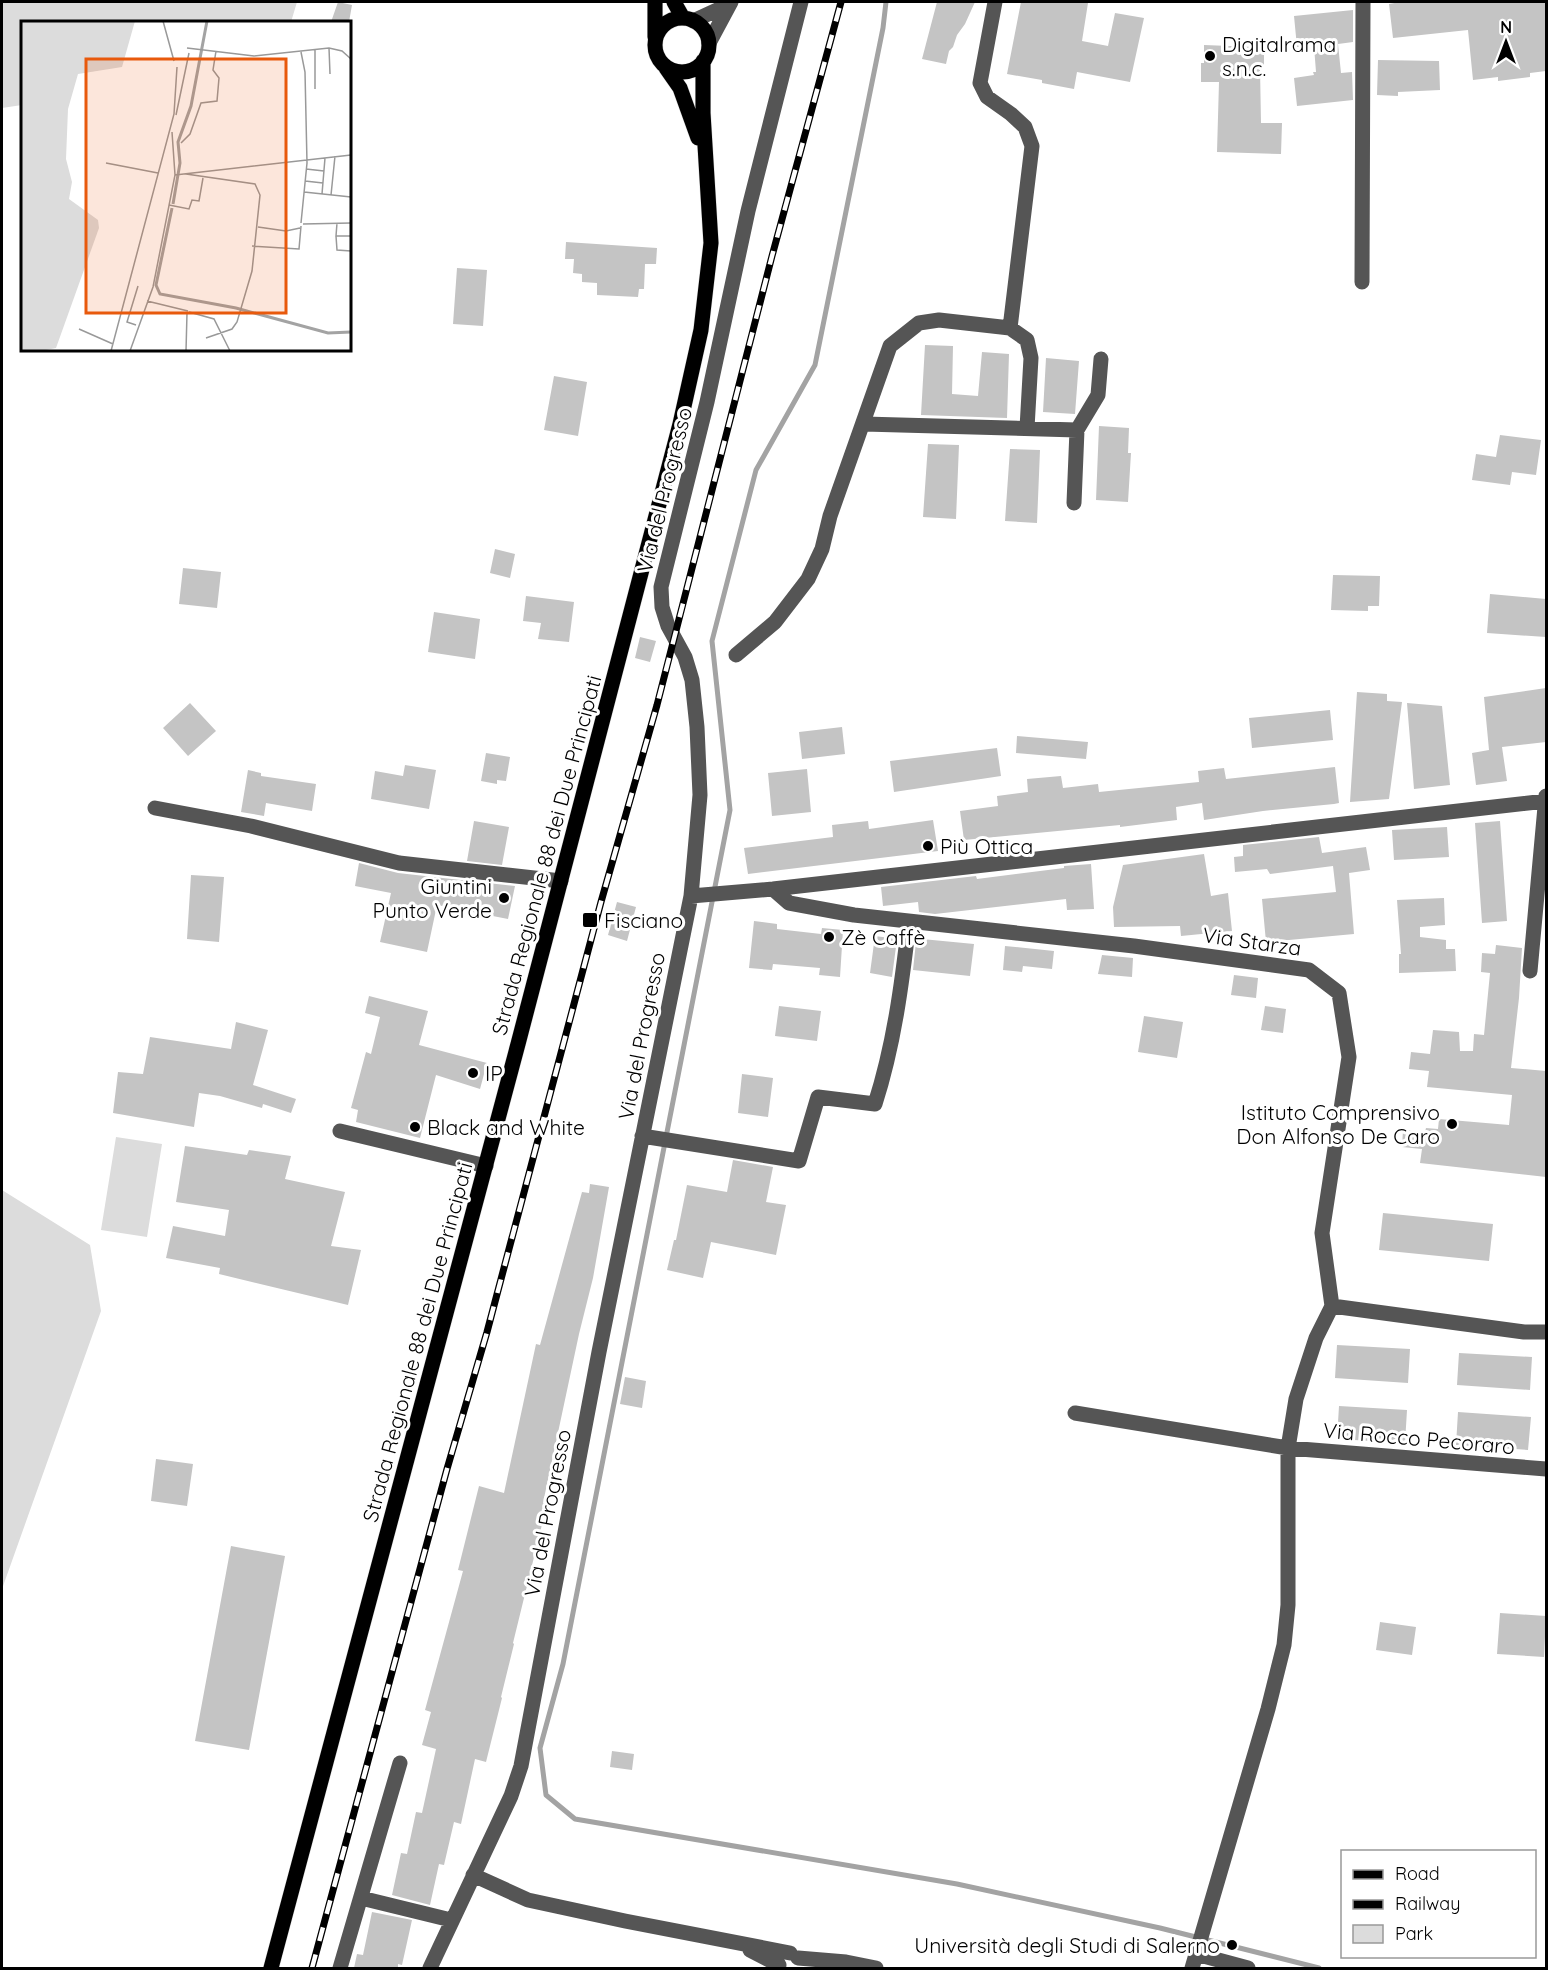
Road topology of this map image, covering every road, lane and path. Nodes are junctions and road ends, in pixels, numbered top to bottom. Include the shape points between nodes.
1 (655, 2) edge
2 (674, 2) edge
3 (792, 2) edge
4 (801, 2) edge
5 (995, 2) edge
6 (1363, 2) edge
7 (729, 3) edge
8 (688, 19) junction
9 (793, 32) junction
10 (709, 43) junction
11 (654, 44) junction
12 (703, 61) junction
13 (666, 68) junction
14 (706, 163) junction
15 (1362, 282) dead end
16 (1010, 328) junction
17 (1101, 359) dead end
18 (864, 424) junction
19 (1027, 428) junction
20 (1077, 430) junction
21 (1074, 502) dead end
22 (736, 655) dead end
23 (1546, 796) edge
24 (1546, 801) edge
25 (155, 808) dead end
26 (561, 881) junction
27 (773, 889) junction
28 (697, 896) junction
29 (909, 922) junction
30 (1530, 971) dead end
31 (340, 1131) dead end
32 (649, 1137) junction
33 (486, 1166) junction
34 (1332, 1306) junction
35 (1546, 1332) edge
36 (1075, 1413) dead end
37 (1288, 1448) junction
38 (1546, 1469) edge
39 (400, 1763) dead end
40 (473, 1875) junction
41 (361, 1898) junction
42 (452, 1920) junction
43 (731, 1941) junction
44 (1195, 1957) edge
45 (799, 1962) edge
46 (779, 1967) edge
47 (272, 1968) edge
48 (340, 1968) edge
49 (430, 1968) edge
50 (876, 1968) edge
51 (1248, 1968) edge

1 - 11 main road, Strada Regionale 88 dei Due Principati
2 - 8 main road
3 - 9 street, Via del Progresso
4 - 9 street, Via del Progresso
5 - 16 street via 980,83 987,97 1025,128 1032,146
6 - 15 street
7 - 8 street
7 - 10 street
8 - 10 main road via 704,30
8 - 11 main road via 667,22
9 - 28 street, Via del Progresso via 746,221 708,402 661,586 668,626 692,680 700,795
10 - 12 main road, Strada Regionale 88 dei Due Principati
11 - 13 main road, Strada Regionale 88 dei Due Principati
12 - 13 main road via 682,72
12 - 14 main road, Strada Regionale 88 dei Due Principati
13 - 14 main road, Strada Regionale 88 dei Due Principati via 680,88
14 - 26 main road, Strada Regionale 88 dei Due Principati via 711,243 701,330
16 - 18 street via 939,320 919,323 890,345
16 - 19 street via 1027,340 1031,358
17 - 20 street via 1098,395
18 - 19 street
18 - 22 street via 808,579 775,622
19 - 20 street
20 - 21 street
23 - 24 street
24 - 27 street
24 - 30 street
25 - 26 street via 251,826 399,862
26 - 33 main road, Strada Regionale 88 dei Due Principati
27 - 28 street
27 - 29 street, Via Starza via 789,903
28 - 32 street, Via del Progresso
29 - 32 street via 903,976 875,1104 818,1097 799,1161
29 - 34 street, Via Starza via 1309,970 1339,993 1350,1057 1323,1233
31 - 33 street
32 - 40 street, Via del Progresso via 599,1352 521,1766
33 - 47 main road, Strada Regionale 88 dei Due Principati
34 - 35 street
34 - 37 street via 1316,1338 1296,1399
36 - 37 street, Via Rocco Pecoraro
37 - 38 street, Via Rocco Pecoraro
37 - 44 street via 1288,1605 1284,1645
39 - 41 street
40 - 42 street, Via del Progresso
40 - 43 street via 528,1900
41 - 42 street
41 - 48 street
42 - 49 street, Via del Progresso
43 - 45 street
43 - 46 street
44 - 51 street
45 - 46 street via 783,1955
45 - 50 street via 846,1962

